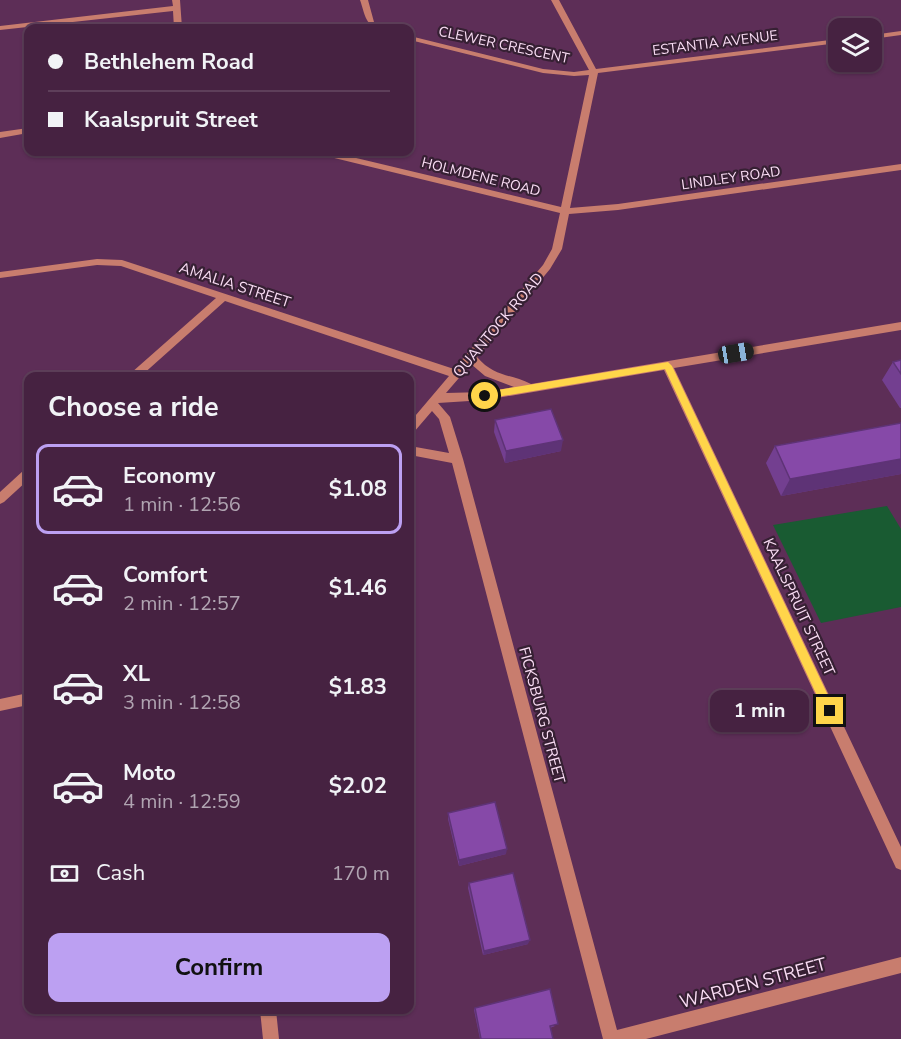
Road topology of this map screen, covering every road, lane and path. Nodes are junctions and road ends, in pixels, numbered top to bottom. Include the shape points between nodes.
1 (364, 0) edge
2 (555, 0) edge
3 (177, 4) edge
4 (30, 24) edge
5 (178, 24) edge
6 (373, 24) edge
7 (24, 25) edge
8 (0, 28) edge
9 (901, 33) edge
10 (882, 36) edge
11 (414, 39) edge
12 (828, 42) edge
13 (594, 72) junction
14 (24, 132) edge
15 (0, 135) edge
16 (338, 156) edge
17 (901, 167) edge
18 (564, 211) junction
19 (0, 275) edge
20 (223, 297) junction
21 (901, 326) edge
22 (471, 356) junction
23 (668, 366) junction
24 (139, 372) edge
25 (456, 374) junction
26 (537, 387) junction
27 (435, 401) junction
28 (414, 425) edge
29 (414, 452) edge
30 (457, 459) junction
31 (24, 477) edge
32 (0, 499) edge
33 (24, 700) edge
34 (0, 705) edge
35 (901, 863) edge
36 (901, 965) edge
37 (268, 1014) edge
38 (271, 1039) edge
39 (613, 1039) edge

1 - 6 street
2 - 13 street
3 - 4 street
3 - 5 street
7 - 8 street
9 - 10 street
11 - 13 street, CLEWER CRESCENT via 543,71
12 - 13 street, ESTANTIA AVENUE
13 - 18 street, QUANTOCK ROAD
14 - 15 street
16 - 18 street, HOLMDENE ROAD
17 - 18 street, LINDLEY ROAD via 618,207
18 - 22 street, QUANTOCK ROAD via 560,241 547,267
19 - 20 street, AMALIA STREET via 110,261
20 - 24 street
20 - 25 street, AMALIA STREET
21 - 23 street
22 - 25 street, QUANTOCK ROAD
22 - 26 street via 478,366 497,378
23 - 26 street
23 - 35 street, KAALSPRUIT STREET
25 - 27 street, QUANTOCK ROAD
26 - 27 street
27 - 28 street, QUANTOCK ROAD
27 - 30 street, FICKSBURG STREET
29 - 30 street
30 - 39 street, FICKSBURG STREET
31 - 32 street
33 - 34 street
36 - 39 street, WARDEN STREET
37 - 38 street

